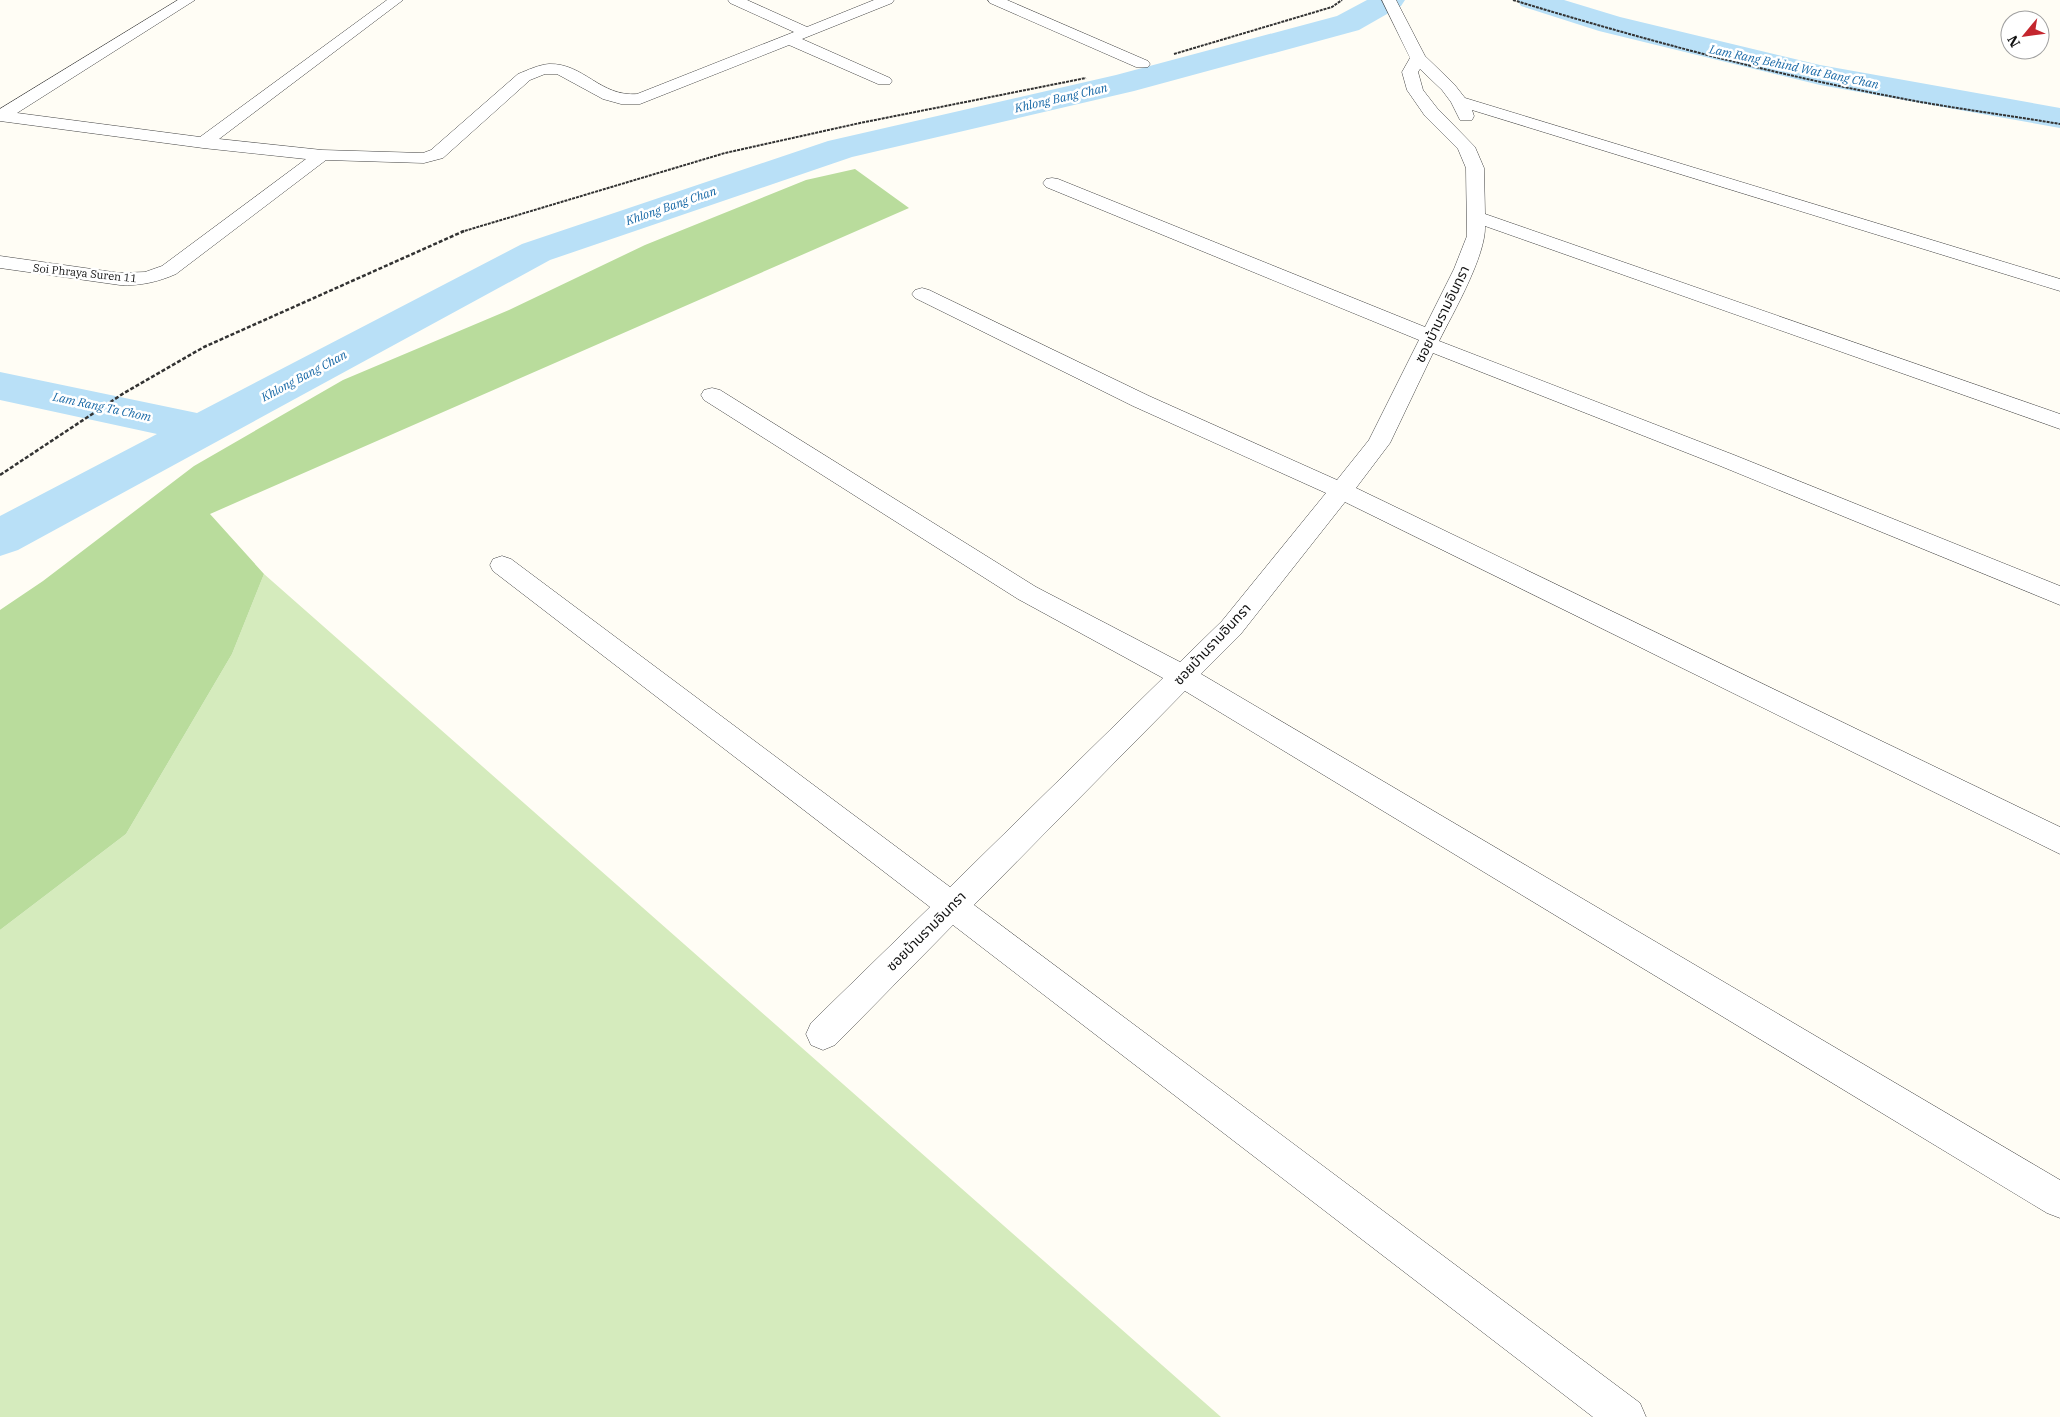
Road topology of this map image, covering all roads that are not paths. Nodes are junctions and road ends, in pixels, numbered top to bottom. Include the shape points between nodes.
1 (188, 0) edge
2 (396, 0) edge
3 (734, 0) edge
4 (887, 0) edge
5 (995, 0) edge
6 (1389, 0) edge
7 (807, 32) junction
8 (791, 40) junction
9 (1418, 58) junction
10 (1142, 64) road end
11 (884, 81) dead end
12 (1459, 101) junction
13 (0, 116) edge
14 (204, 143) junction
15 (1466, 147) junction
16 (322, 155) junction
17 (1052, 183) dead end
18 (1476, 217) junction
19 (0, 262) edge
20 (2060, 285) edge
21 (922, 294) dead end
22 (1429, 340) junction
23 (712, 395) dead end
24 (2060, 422) edge
25 (1341, 491) junction
26 (502, 565) dead end
27 (2060, 596) edge
28 (1182, 676) junction
29 (2060, 840) edge
30 (950, 906) junction
31 (823, 1034) dead end
32 (2060, 1200) edge
33 (1626, 1417) edge

1 - 13 street
2 - 14 street
3 - 7 street
4 - 7 street
5 - 10 street
6 - 9 street
7 - 8 street
8 - 11 street
8 - 16 street via 640,99 611,97 560,70 549,68 524,77 437,154 409,159
9 - 12 street, ซอยบ้านรามอินทรา
9 - 15 street, ซอยบ้านรามอินทรา via 1410,72 1415,90 1431,112
12 - 15 street, ซอยบ้านรามอินทรา via 1466,117
12 - 20 street
13 - 14 street
14 - 16 street
15 - 18 street, ซอยบ้านรามอินทรา via 1475,168
16 - 19 street, Soi Phraya Suren 11 via 169,270 155,276 138,280
17 - 22 street
18 - 22 street, ซอยบ้านรามอินทรา via 1476,236 1464,269
18 - 24 street
21 - 25 street via 1141,401
22 - 25 street, ซอยบ้านรามอินทรา via 1379,443
22 - 27 street
23 - 28 street via 1027,593
25 - 28 street, ซอยบ้านรามอินทรา via 1231,628
25 - 29 street
26 - 30 street
28 - 30 street, ซอยบ้านรามอินทรา
28 - 32 street
30 - 31 street, ซอยบ้านรามอินทรา
30 - 33 street

